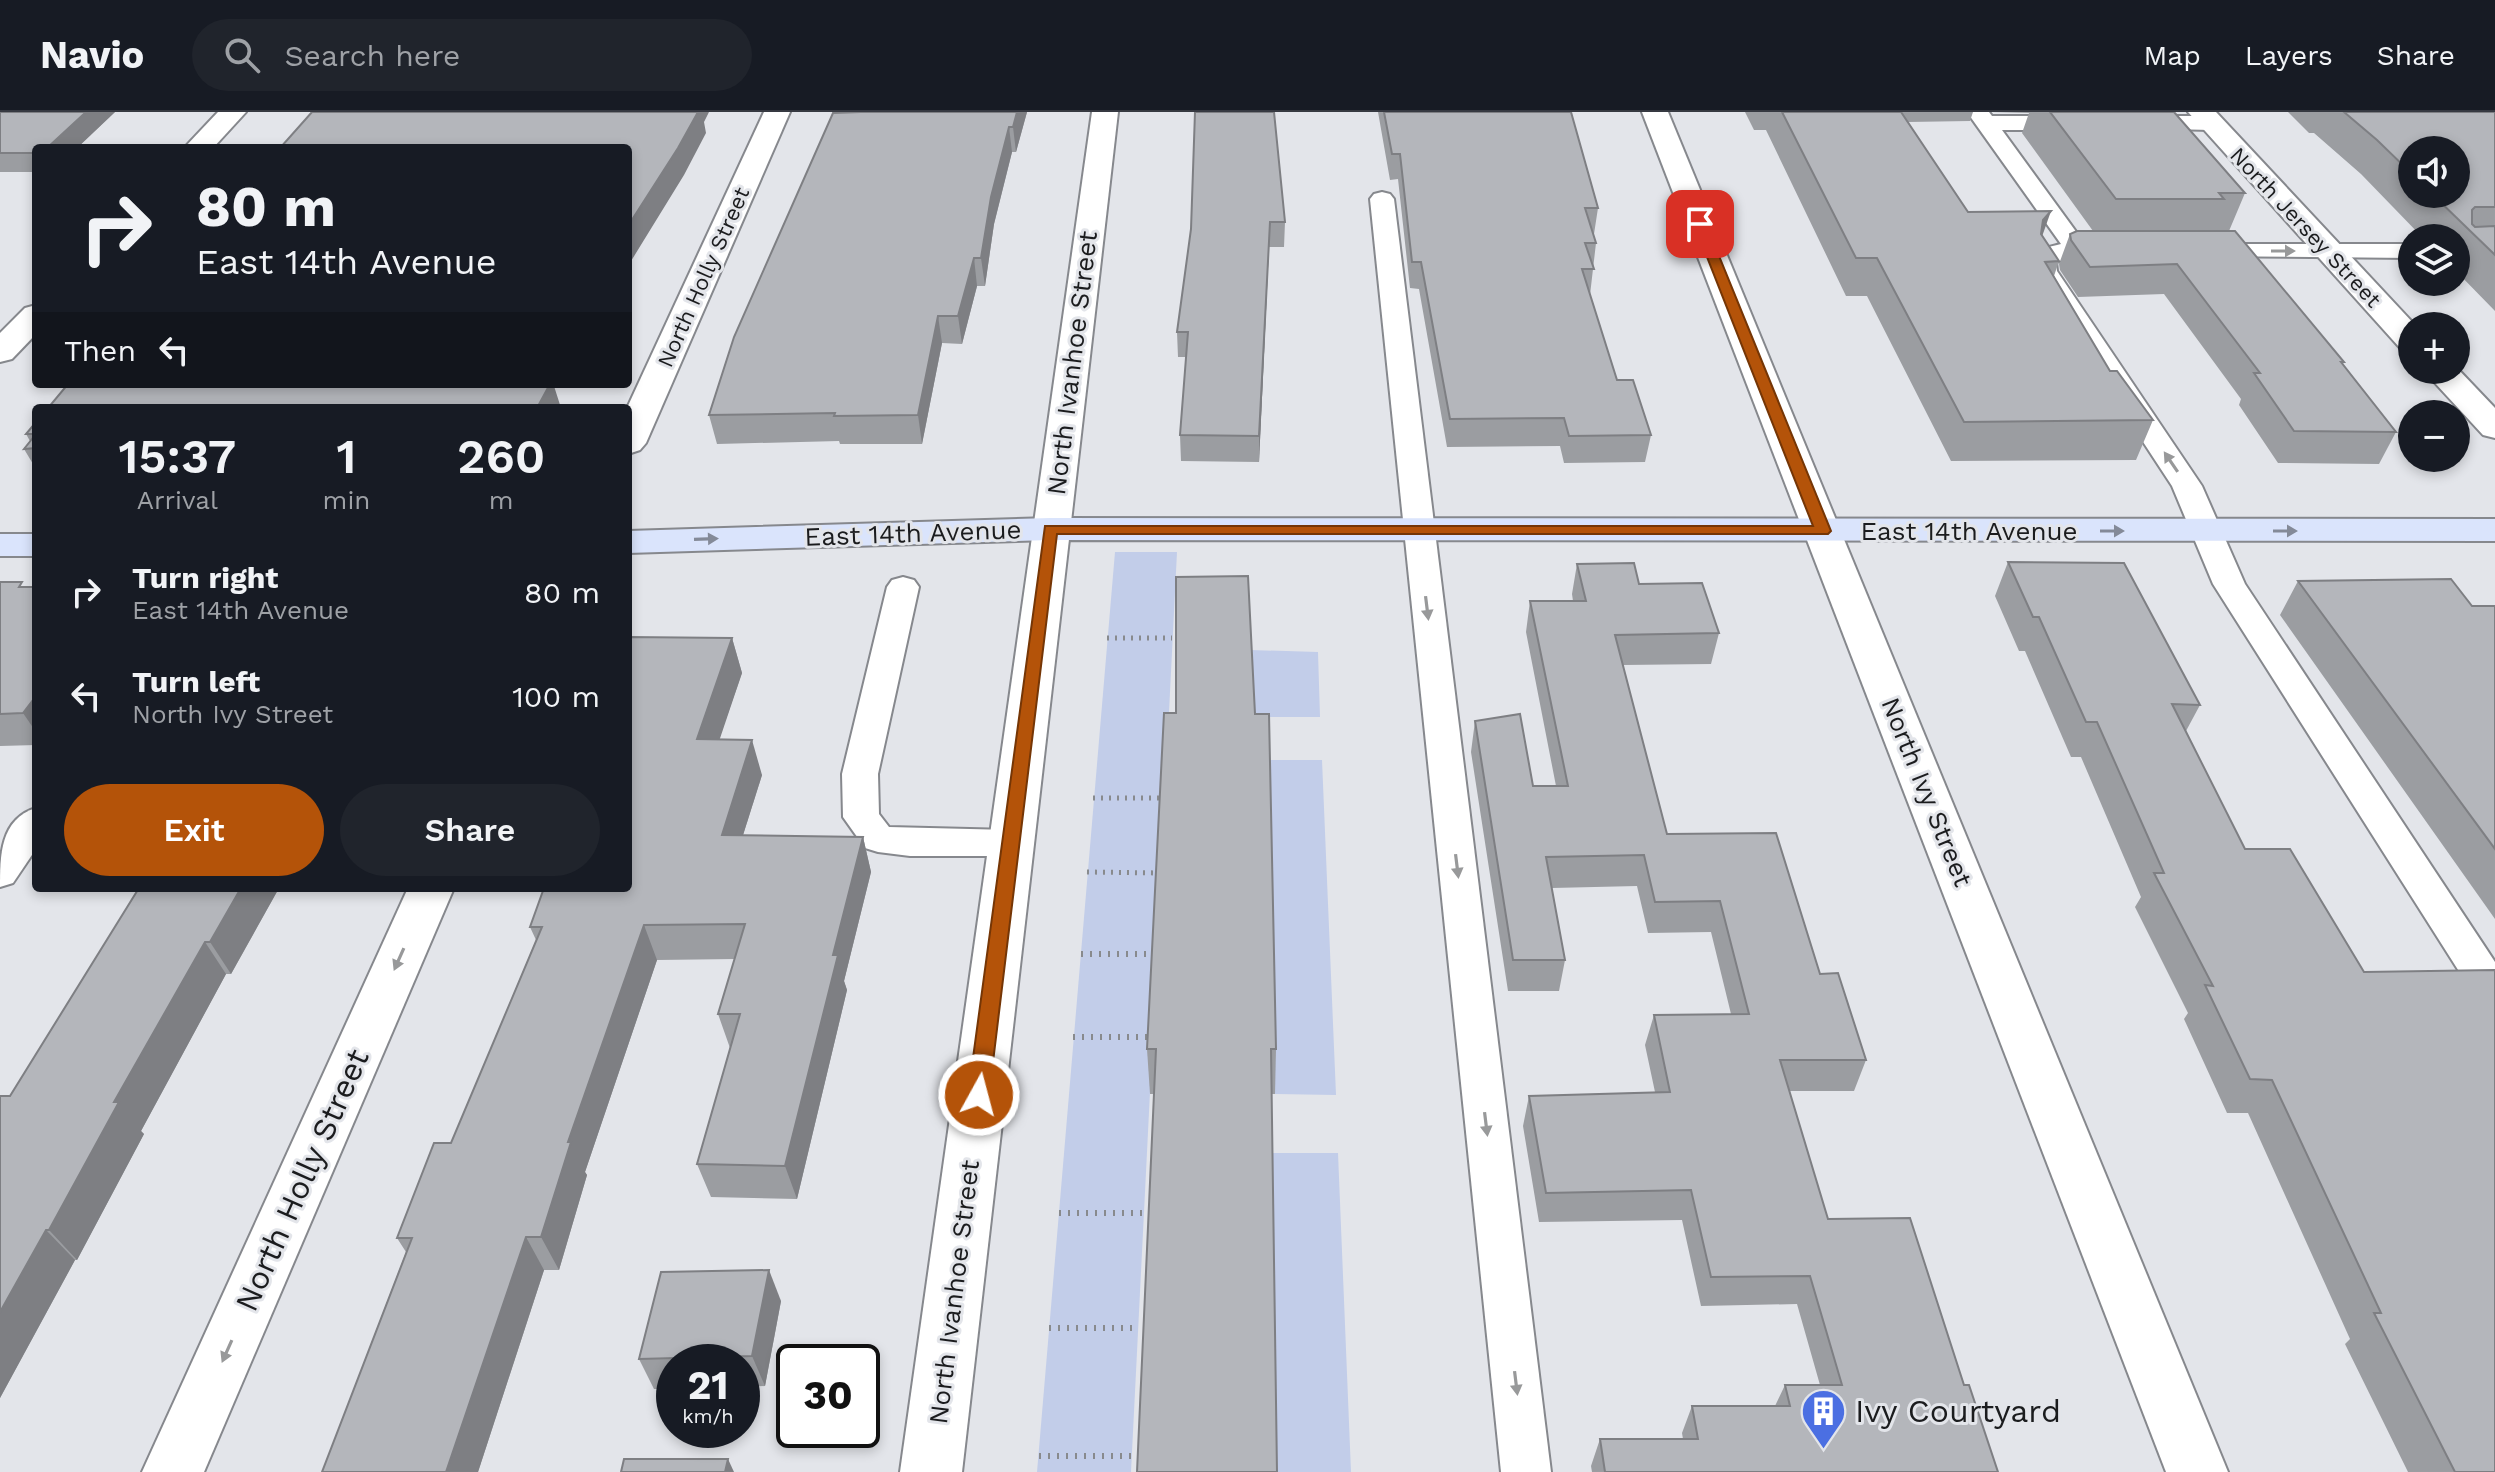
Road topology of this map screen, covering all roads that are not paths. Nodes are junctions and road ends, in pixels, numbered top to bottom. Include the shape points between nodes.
1 (233, 112) edge
2 (777, 112) edge
3 (1105, 112) edge
4 (1655, 112) edge
5 (1982, 117) edge
6 (2206, 117) edge
7 (202, 144) edge
8 (1382, 199) dead end
9 (2078, 251) junction
10 (2140, 251) edge
11 (2171, 251) edge
12 (2326, 251) junction
13 (2398, 251) edge
14 (32, 319) edge
15 (2398, 326) edge
16 (0, 352) edge
17 (2453, 384) edge
18 (2495, 428) edge
19 (632, 434) edge
20 (1050, 529) junction
21 (1418, 530) junction
22 (2495, 530) edge
23 (1823, 531) junction
24 (2207, 531) junction
25 (632, 542) edge
26 (0, 545) edge
27 (32, 545) edge
28 (903, 587) dead end
29 (32, 827) edge
30 (1010, 843) junction
31 (0, 873) edge
32 (429, 892) edge
33 (2495, 995) edge
34 (173, 1472) edge
35 (931, 1472) edge
36 (1526, 1472) edge
37 (2197, 1472) edge

1 - 7 street
2 - 19 street, North Holly Street
3 - 20 street, North Ivanhoe Street
4 - 23 street, North Ivy Street
5 - 6 lane via 2098,123
5 - 9 lane
6 - 12 street, North Jersey Street
8 - 21 lane
9 - 10 lane
24 -> 9 lane via 2187,486 2044,271 2043,258
11 -> 12 lane
12 - 13 lane
12 - 15 street, North Jersey Street
14 - 16 street
17 - 18 street
20 - 21 main road, East 14th Avenue
25 -> 20 main road, East 14th Avenue
20 - 30 street, North Ivanhoe Street
21 - 23 main road, East 14th Avenue
21 -> 36 lane
24 -> 22 main road, East 14th Avenue
23 -> 24 main road, East 14th Avenue
23 - 37 street, North Ivy Street
24 - 33 lane via 2229,584
26 - 27 main road
28 - 30 lane via 860,774 861,817 878,839
29 - 31 lane
30 - 35 street, North Ivanhoe Street
32 -> 34 street, North Holly Street

